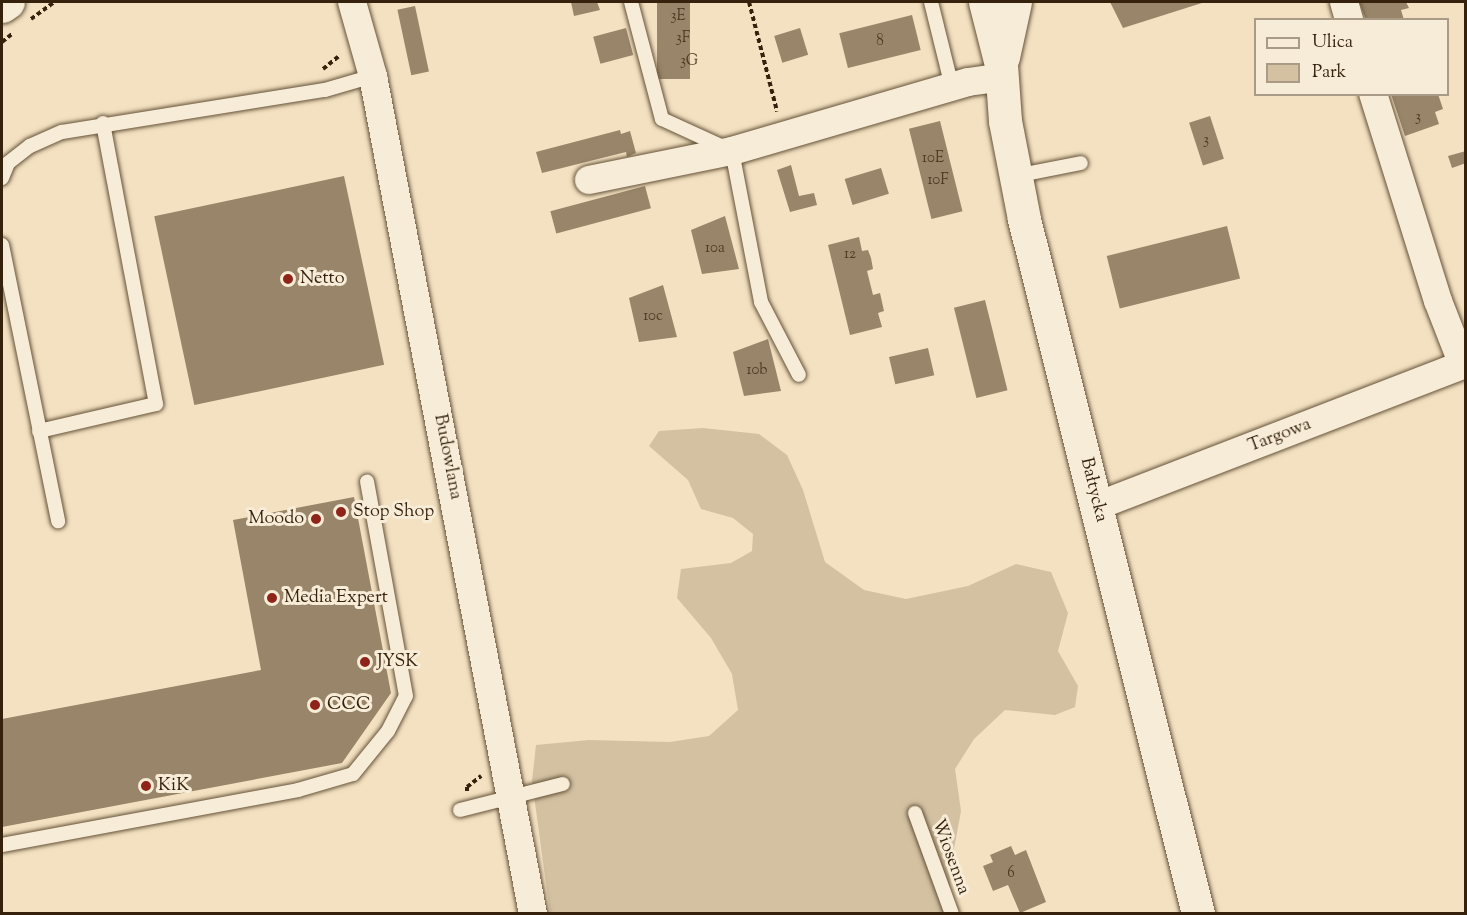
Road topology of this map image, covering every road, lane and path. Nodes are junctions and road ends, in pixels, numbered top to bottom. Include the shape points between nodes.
1 (8, 2) edge
2 (352, 2) edge
3 (631, 2) edge
4 (749, 2) edge
5 (931, 2) edge
6 (985, 2) edge
7 (1015, 2) edge
8 (1344, 2) edge
9 (2, 6) edge
10 (1348, 18) edge
11 (342, 47) dead end
12 (1002, 71) junction
13 (373, 76) junction
14 (952, 87) junction
15 (302, 93) junction
16 (1374, 96) edge
17 (777, 112) dead end
18 (103, 123) junction
19 (732, 151) junction
20 (1081, 163) dead end
21 (1015, 176) junction
22 (2, 178) edge
23 (590, 180) dead end
24 (2, 245) edge
25 (1464, 369) edge
26 (799, 375) dead end
27 (39, 431) junction
28 (367, 482) dead end
29 (1097, 506) junction
30 (58, 522) dead end
31 (563, 784) dead end
32 (511, 799) junction
33 (460, 810) dead end
34 (915, 813) dead end
35 (2, 845) edge
36 (533, 914) edge
37 (952, 914) edge
38 (1198, 914) edge

1 - 9 main road
2 - 13 street, Budowlana
3 - 19 lane via 662,119
4 - 17 path
5 - 14 lane
6 - 12 main road, Bałtycka
7 - 12 main road, Bałtycka
8 - 10 street
11 - 15 path via 342,53 325,69 299,75
12 - 14 street
12 - 21 main road, Bałtycka
13 - 15 lane
13 - 32 street, Budowlana
14 - 19 street
15 - 18 lane
16 - 25 street, Targowa via 1438,301
18 - 22 lane via 62,132 30,146 8,163
18 - 27 lane via 156,404
19 - 23 street
19 - 26 lane via 761,302
20 - 21 lane
21 - 29 main road, Bałtycka
24 - 27 lane
25 - 29 street, Targowa
27 - 30 lane
28 - 35 lane via 406,696 388,731 353,774 298,790
29 - 38 main road, Bałtycka
31 - 32 lane
32 - 33 lane
32 - 36 street, Budowlana
34 - 37 lane, Wiosenna

